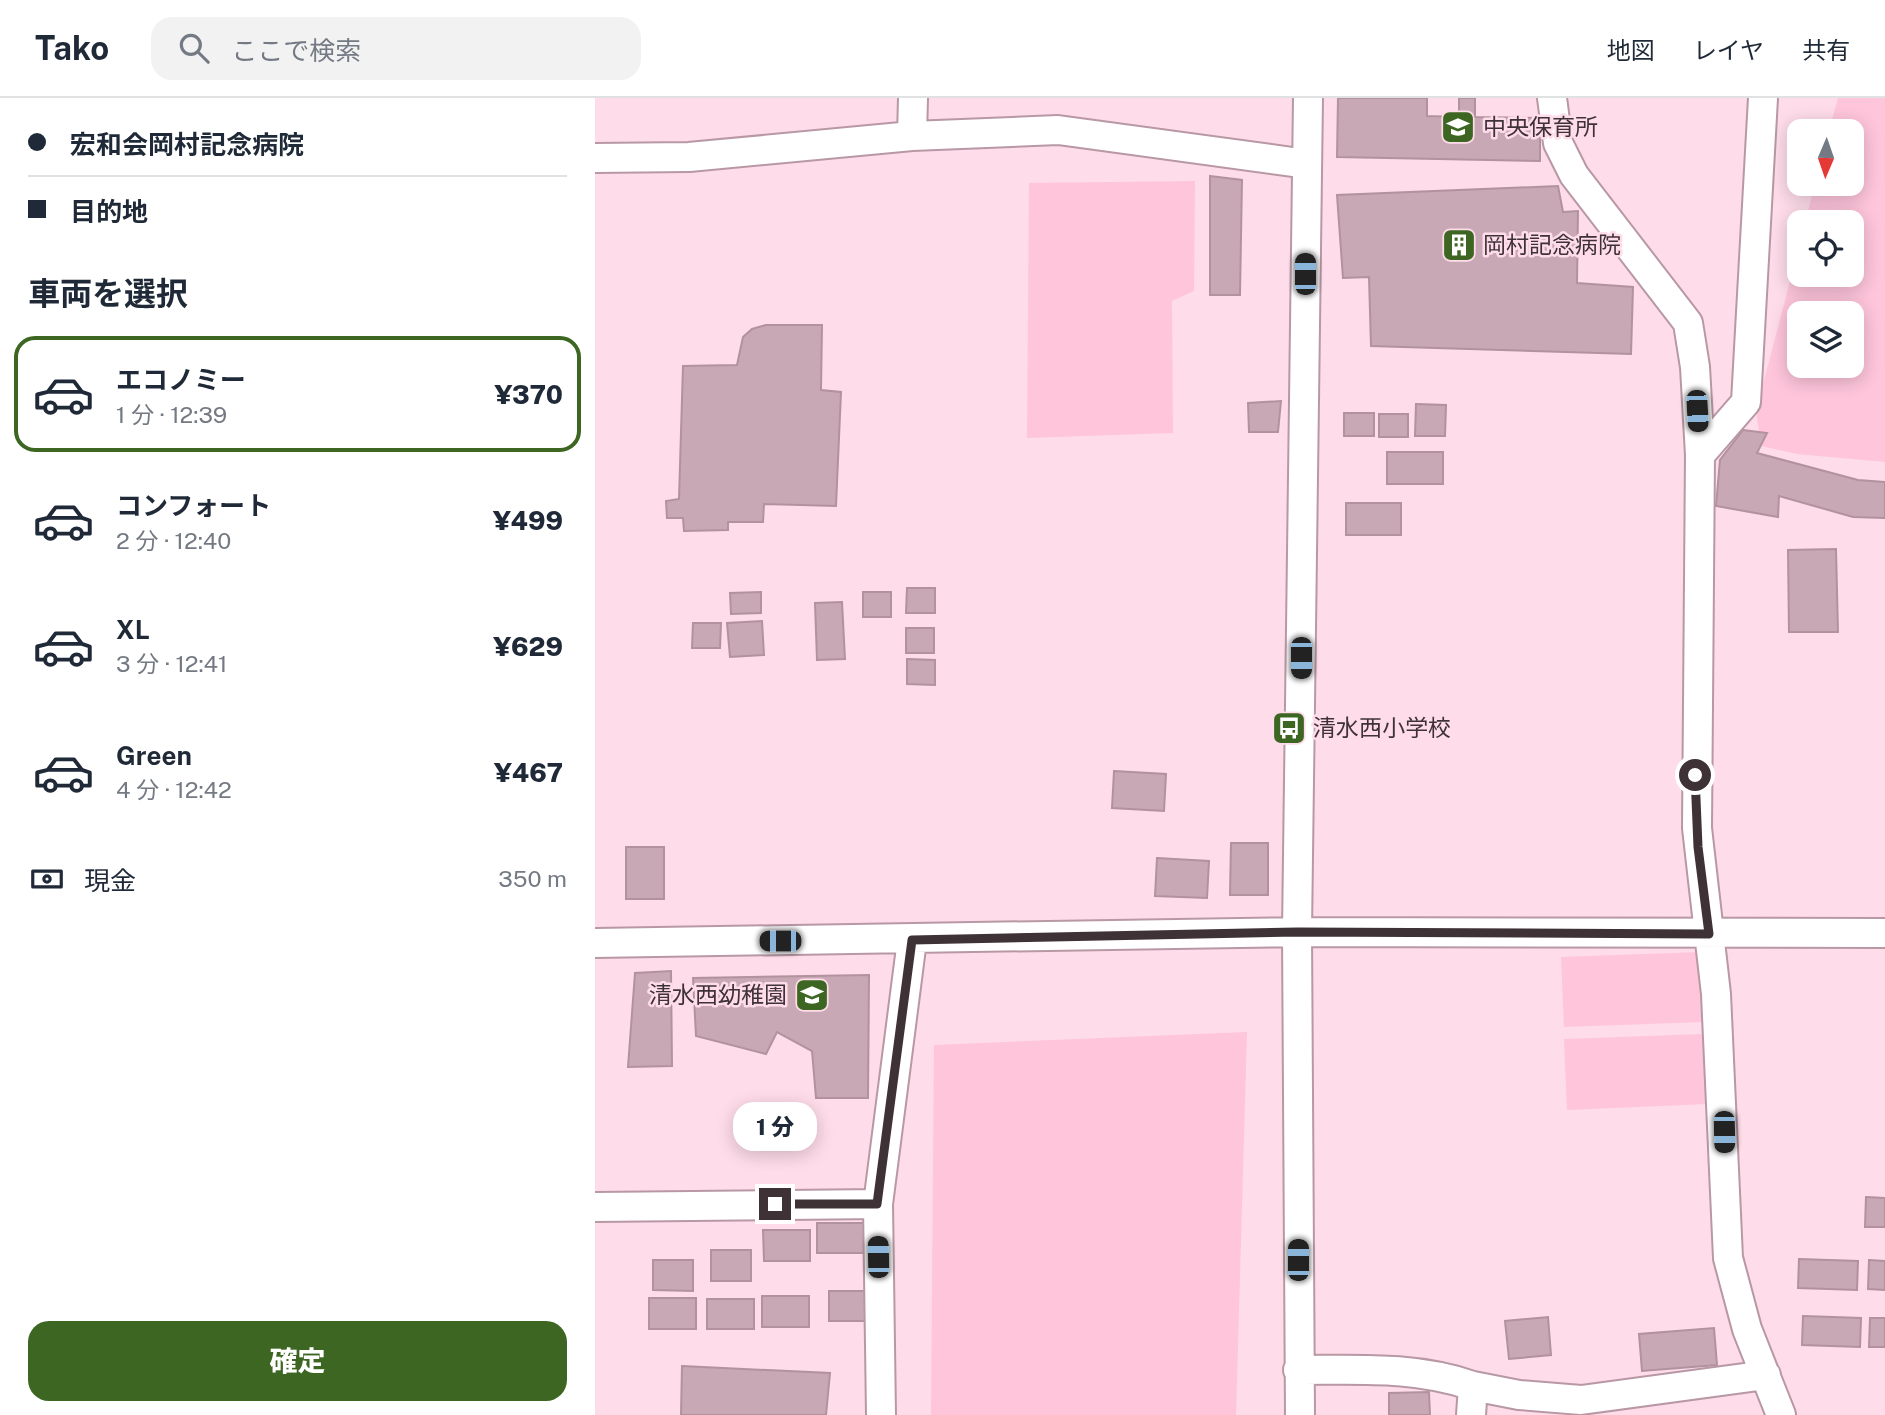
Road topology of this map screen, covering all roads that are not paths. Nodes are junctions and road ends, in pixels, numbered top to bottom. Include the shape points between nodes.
1 (913, 98) edge
2 (1308, 98) edge
3 (1552, 98) edge
4 (1763, 98) edge
5 (912, 136) junction
6 (595, 158) edge
7 (1307, 164) junction
8 (1700, 455) junction
9 (1297, 932) junction
10 (1885, 933) edge
11 (1709, 934) junction
12 (912, 940) junction
13 (595, 943) edge
14 (877, 1204) junction
15 (595, 1207) edge
16 (1298, 1370) junction
17 (1766, 1375) junction
18 (1473, 1386) junction
19 (881, 1415) edge
20 (1300, 1415) edge
21 (1471, 1415) edge
22 (1781, 1415) edge

1 - 5 street
2 - 7 street
3 - 8 street via 1557,143 1574,175 1688,323
4 - 8 street via 1747,402
5 - 6 street via 689,157
5 - 7 street via 1058,130
7 - 9 street
8 - 11 street via 1695,762
9 - 11 street
9 - 12 street
9 - 16 street
10 - 11 street
11 - 17 street via 1716,993 1728,1258 1747,1329
12 - 13 street
12 - 14 street
14 - 15 street
14 - 19 street
16 - 18 street via 1420,1371
16 - 20 street
17 - 18 street via 1581,1400
17 - 22 street
18 - 21 street

